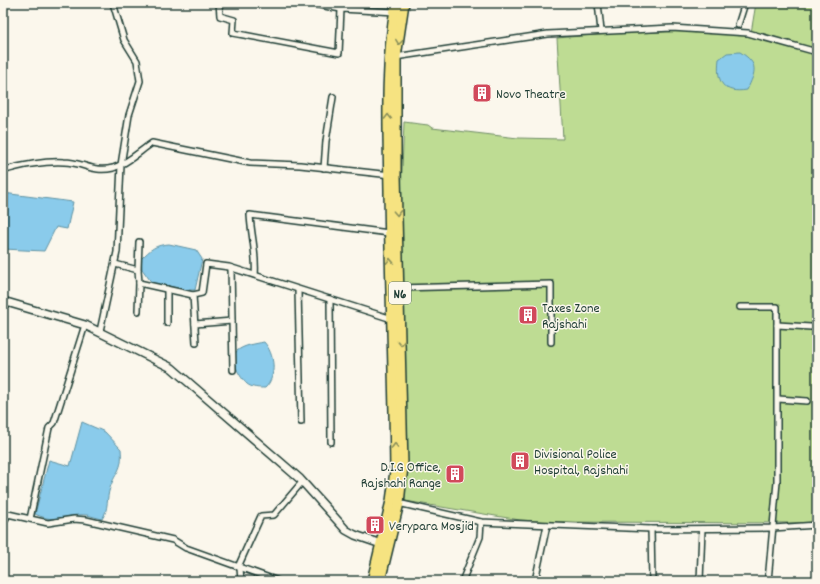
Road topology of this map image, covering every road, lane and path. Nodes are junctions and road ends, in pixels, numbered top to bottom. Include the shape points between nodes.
1 (113, 3) edge
2 (219, 3) edge
3 (308, 3) edge
4 (404, 3) edge
5 (598, 3) edge
6 (745, 3) edge
7 (341, 9) junction
8 (398, 9) edge
9 (738, 25) dead end
10 (602, 30) junction
11 (817, 52) edge
12 (393, 57) junction
13 (333, 98) dead end
14 (121, 165) junction
15 (324, 168) junction
16 (3, 171) edge
17 (392, 175) junction
18 (389, 233) junction
19 (139, 242) dead end
20 (115, 264) junction
21 (231, 268) junction
22 (138, 270) junction
23 (254, 276) junction
24 (139, 284) junction
25 (395, 289) junction
26 (167, 290) junction
27 (298, 290) junction
28 (193, 295) junction
29 (330, 299) junction
30 (3, 301) edge
31 (740, 307) dead end
32 (138, 311) dead end
33 (392, 319) junction
34 (232, 321) junction
35 (167, 323) dead end
36 (195, 324) junction
37 (85, 325) junction
38 (777, 325) junction
39 (811, 327) dead end
40 (100, 331) junction
41 (551, 342) dead end
42 (196, 343) dead end
43 (233, 370) dead end
44 (778, 399) junction
45 (806, 401) dead end
46 (301, 422) dead end
47 (331, 442) dead end
48 (302, 482) junction
49 (395, 502) junction
50 (30, 519) junction
51 (481, 522) junction
52 (3, 524) edge
53 (548, 525) junction
54 (817, 525) edge
55 (773, 528) junction
56 (651, 529) junction
57 (702, 529) junction
58 (385, 546) junction
59 (239, 567) junction
60 (263, 579) edge
61 (463, 579) dead end
62 (241, 581) edge
63 (278, 581) edge
64 (372, 581) edge
65 (380, 581) edge
66 (535, 581) edge
67 (652, 581) edge
68 (700, 581) edge
69 (768, 581) edge

1 - 14 street via 124,40 137,61 140,81 129,115
2 - 7 street via 220,16 234,20 233,34 339,53
3 - 7 street
4 - 8 highway, N6
5 - 10 street
6 - 9 street
7 - 8 street
8 - 12 highway, N6
10 - 11 street via 726,30 748,33
10 - 12 street via 531,36
12 - 17 highway, N6
13 - 15 street
14 - 15 street via 152,143 250,163
14 - 16 street via 93,170 64,162
14 - 20 street
15 - 17 street
17 - 18 highway, N6
17 -> 25 highway, N6
18 - 23 street via 250,214 256,262
25 -> 18 highway, N6
19 - 22 street
20 - 22 street
20 - 40 street
21 - 23 street
21 - 28 street via 206,264 202,293
21 - 34 street
22 - 24 street
23 - 27 street
24 - 26 street
24 - 32 street
25 - 33 highway, N6
25 - 41 street via 551,284
25 -> 49 highway, N6 via 403,466
26 - 28 street
26 - 35 street
27 - 29 street
27 - 46 street
28 - 36 street
29 - 33 street
29 - 47 street
30 - 37 street
31 - 38 street via 777,307
49 -> 33 highway, N6
34 - 36 street
34 - 43 street
36 - 42 street
37 - 40 street
37 - 50 street via 54,423 49,428
38 - 39 street
38 - 44 street
40 - 48 street via 172,368
44 - 45 street
44 - 55 street via 777,482
48 - 58 street via 346,530
48 - 59 street via 274,514 261,516
49 - 51 street
49 - 58 highway, N6
50 - 52 street via 8,514
50 - 59 street via 48,523 86,520 173,540 186,548
51 - 53 street
51 - 61 street via 480,538
53 - 56 street
53 - 66 street
54 - 55 street
55 - 57 street
55 - 69 street
56 - 57 street
56 - 67 street
57 - 68 street
58 - 64 highway, N6
58 - 65 highway, N6
59 - 60 street
59 - 62 street
60 - 63 street

